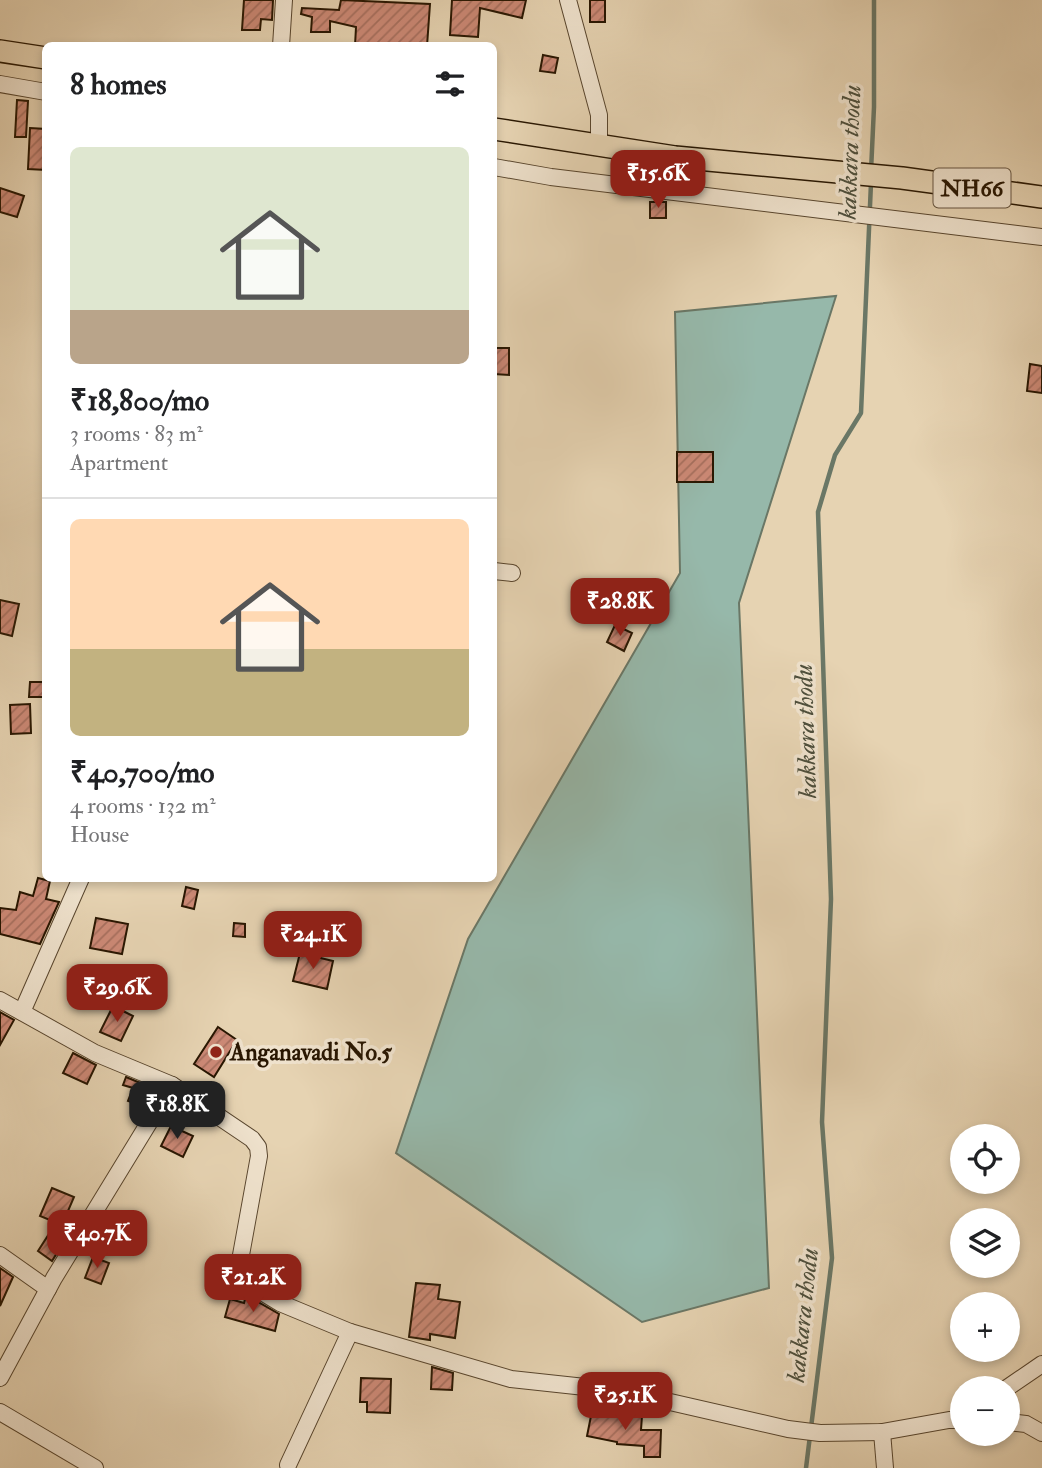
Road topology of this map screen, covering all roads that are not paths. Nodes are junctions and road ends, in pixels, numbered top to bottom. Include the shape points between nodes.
1 (284, 0) edge
2 (568, 0) edge
3 (281, 42) edge
4 (0, 51) edge
5 (42, 57) edge
6 (0, 84) edge
7 (42, 91) edge
8 (497, 129) edge
9 (598, 145) junction
10 (497, 168) edge
11 (1042, 197) edge
12 (1042, 237) edge
13 (497, 571) edge
14 (512, 573) dead end
15 (79, 882) edge
16 (0, 1000) edge
17 (22, 1012) junction
18 (172, 1085) junction
19 (0, 1255) edge
20 (48, 1289) junction
21 (350, 1332) junction
22 (1042, 1364) edge
23 (0, 1378) edge
24 (1020, 1379) edge
25 (0, 1412) edge
26 (950, 1420) edge
27 (1020, 1423) edge
28 (882, 1432) junction
29 (1042, 1433) edge
30 (288, 1465) dead end
31 (95, 1468) edge
32 (885, 1468) edge

1 - 3 street
2 - 9 street via 599,115
4 - 5 highway
6 - 7 street
8 - 9 highway, NH66
9 - 11 highway, NH66
10 - 12 street
13 - 14 street
15 - 17 street
16 - 17 street
17 - 18 street via 95,1053
18 - 20 street
18 - 21 street via 253,1139 258,1147 239,1266 247,1283 280,1303
19 - 20 street
20 - 23 street
21 - 28 street via 511,1379 622,1391 788,1429
21 - 30 street
22 - 24 street
25 - 31 street
26 - 28 street
27 - 29 street
28 - 32 street

